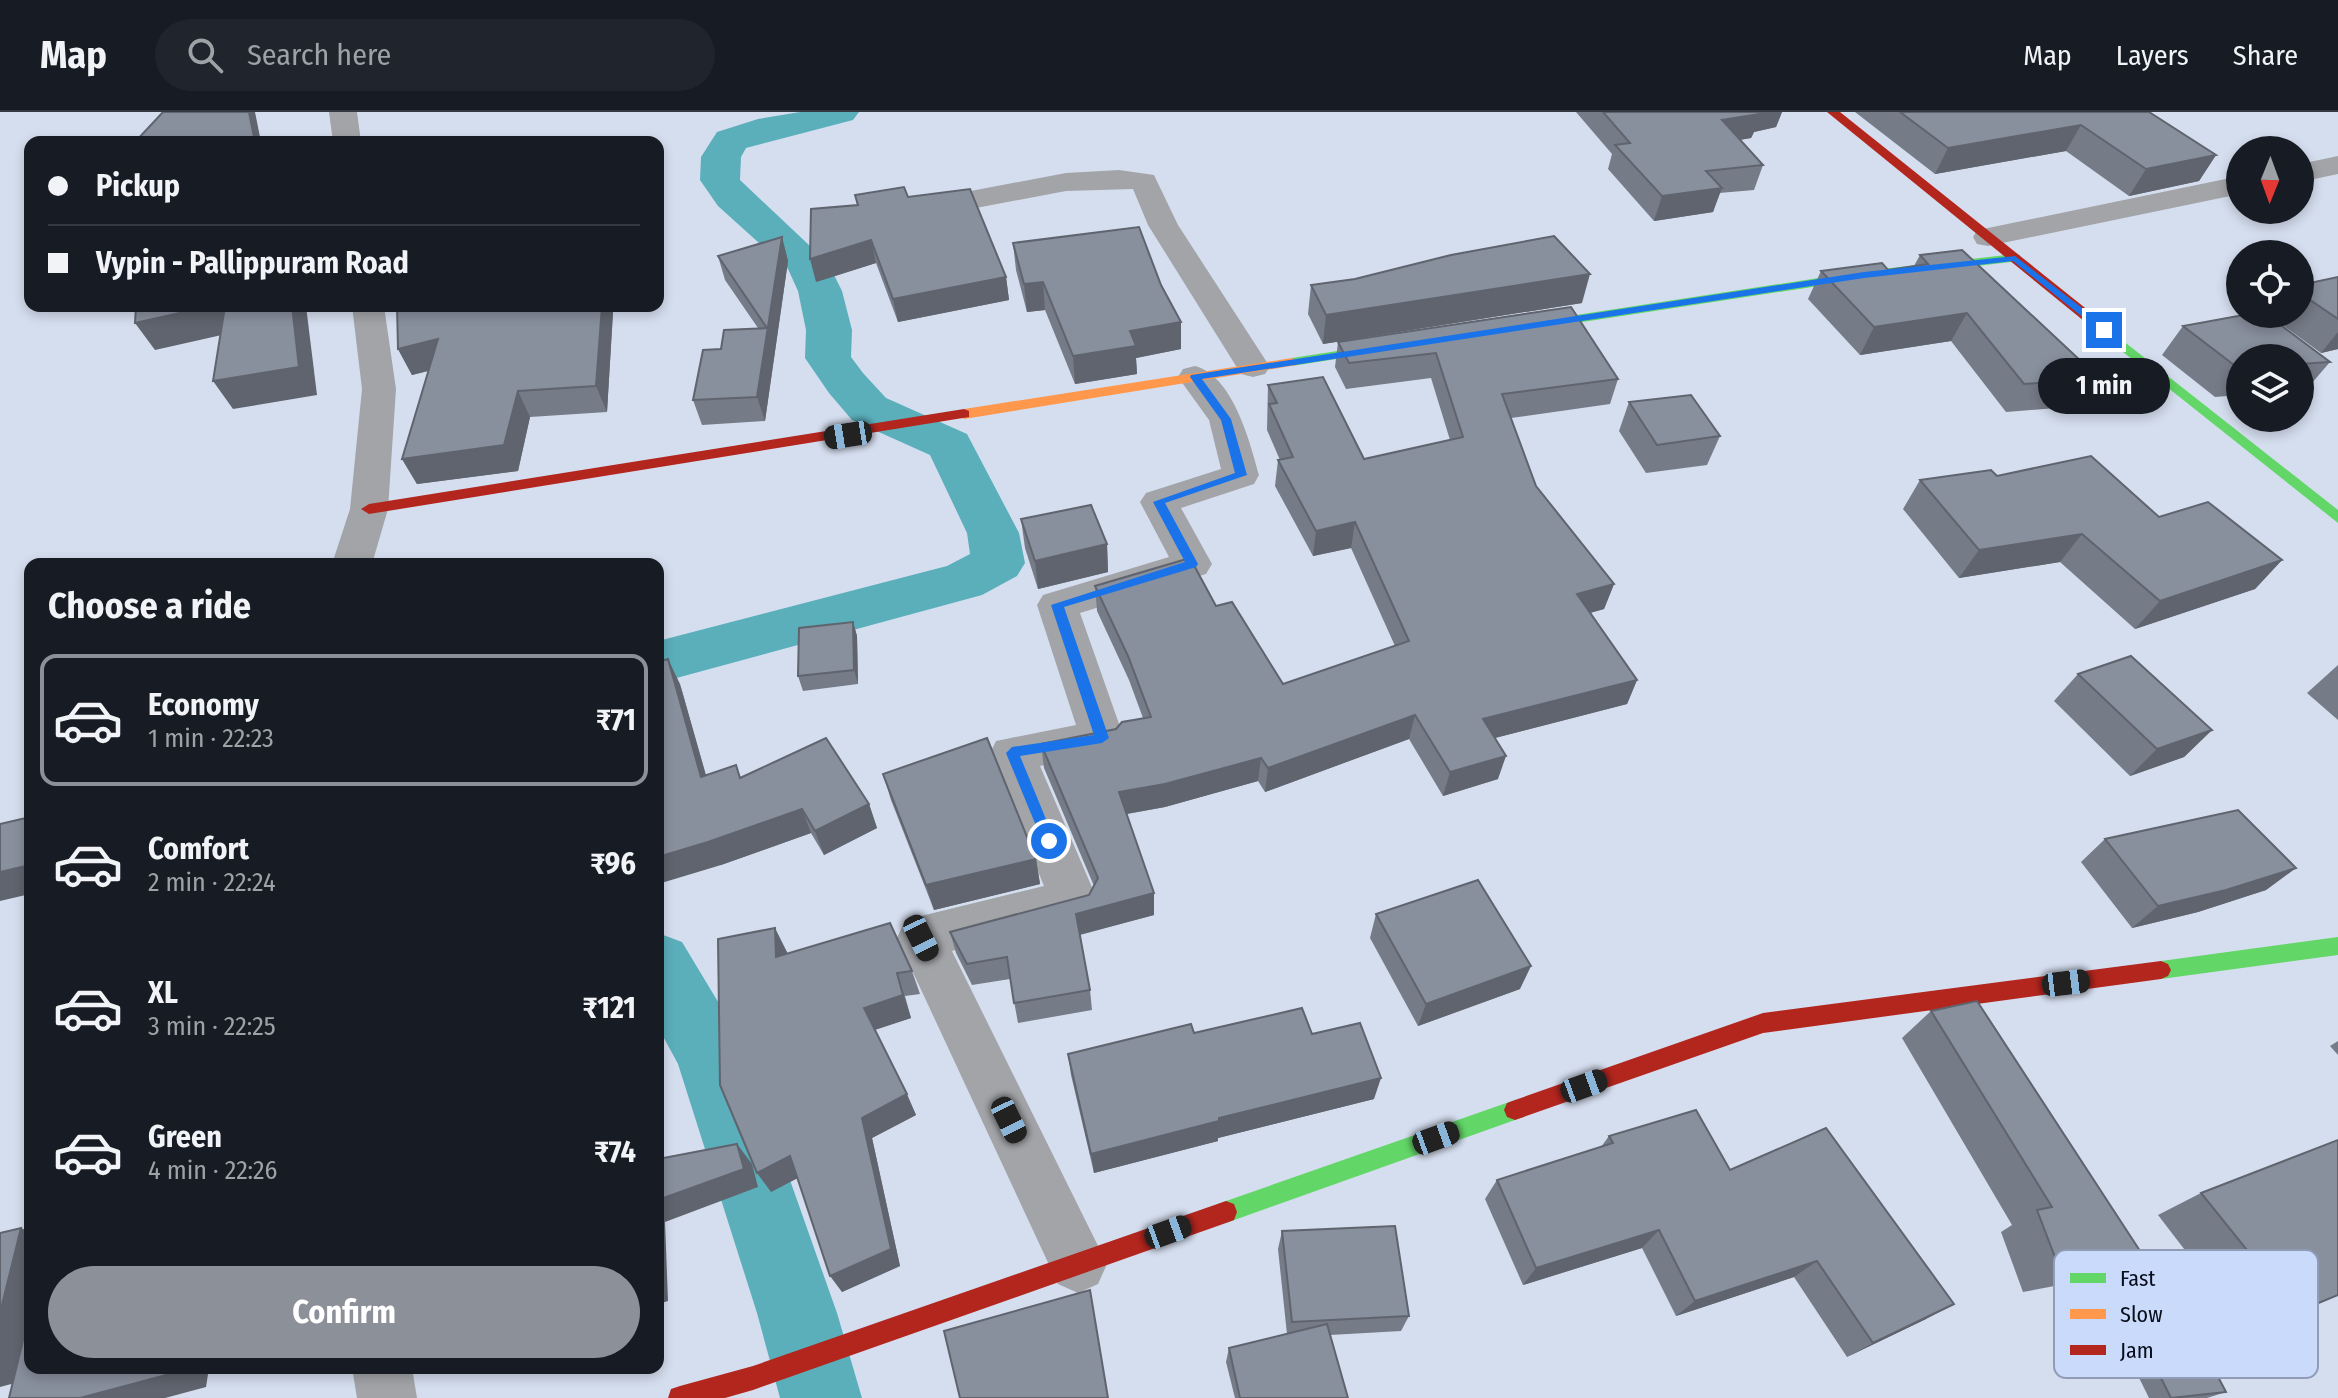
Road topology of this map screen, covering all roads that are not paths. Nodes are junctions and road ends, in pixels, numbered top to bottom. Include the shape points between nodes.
1 (343, 112) edge
2 (1833, 112) edge
3 (346, 136) edge
4 (2338, 165) edge
5 (2314, 170) edge
6 (2226, 188) edge
7 (934, 207) edge
8 (1988, 237) junction
9 (2015, 258) junction
10 (369, 312) edge
11 (1498, 331) edge
12 (1407, 344) edge
13 (1253, 367) junction
14 (1195, 377) junction
15 (369, 509) junction
16 (2338, 518) edge
17 (354, 558) edge
18 (2338, 946) edge
19 (1078, 1264) junction
20 (383, 1374) edge
21 (387, 1398) edge
22 (680, 1398) edge

1 - 3 street
2 - 8 street
4 - 5 street
6 - 8 street
7 - 13 street via 1070,182 1144,181 1163,225
8 - 9 street
9 - 11 street via 1864,275
9 - 16 street
10 - 15 street via 379,389
12 - 13 street
13 - 14 street
14 - 15 street
14 - 19 street via 1226,419 1241,475 1159,502 1192,564 1057,605 1102,738 1012,753 1073,899 921,938
15 - 17 street
18 - 19 street via 1763,1023
19 - 22 street via 753,1378
20 - 21 street

